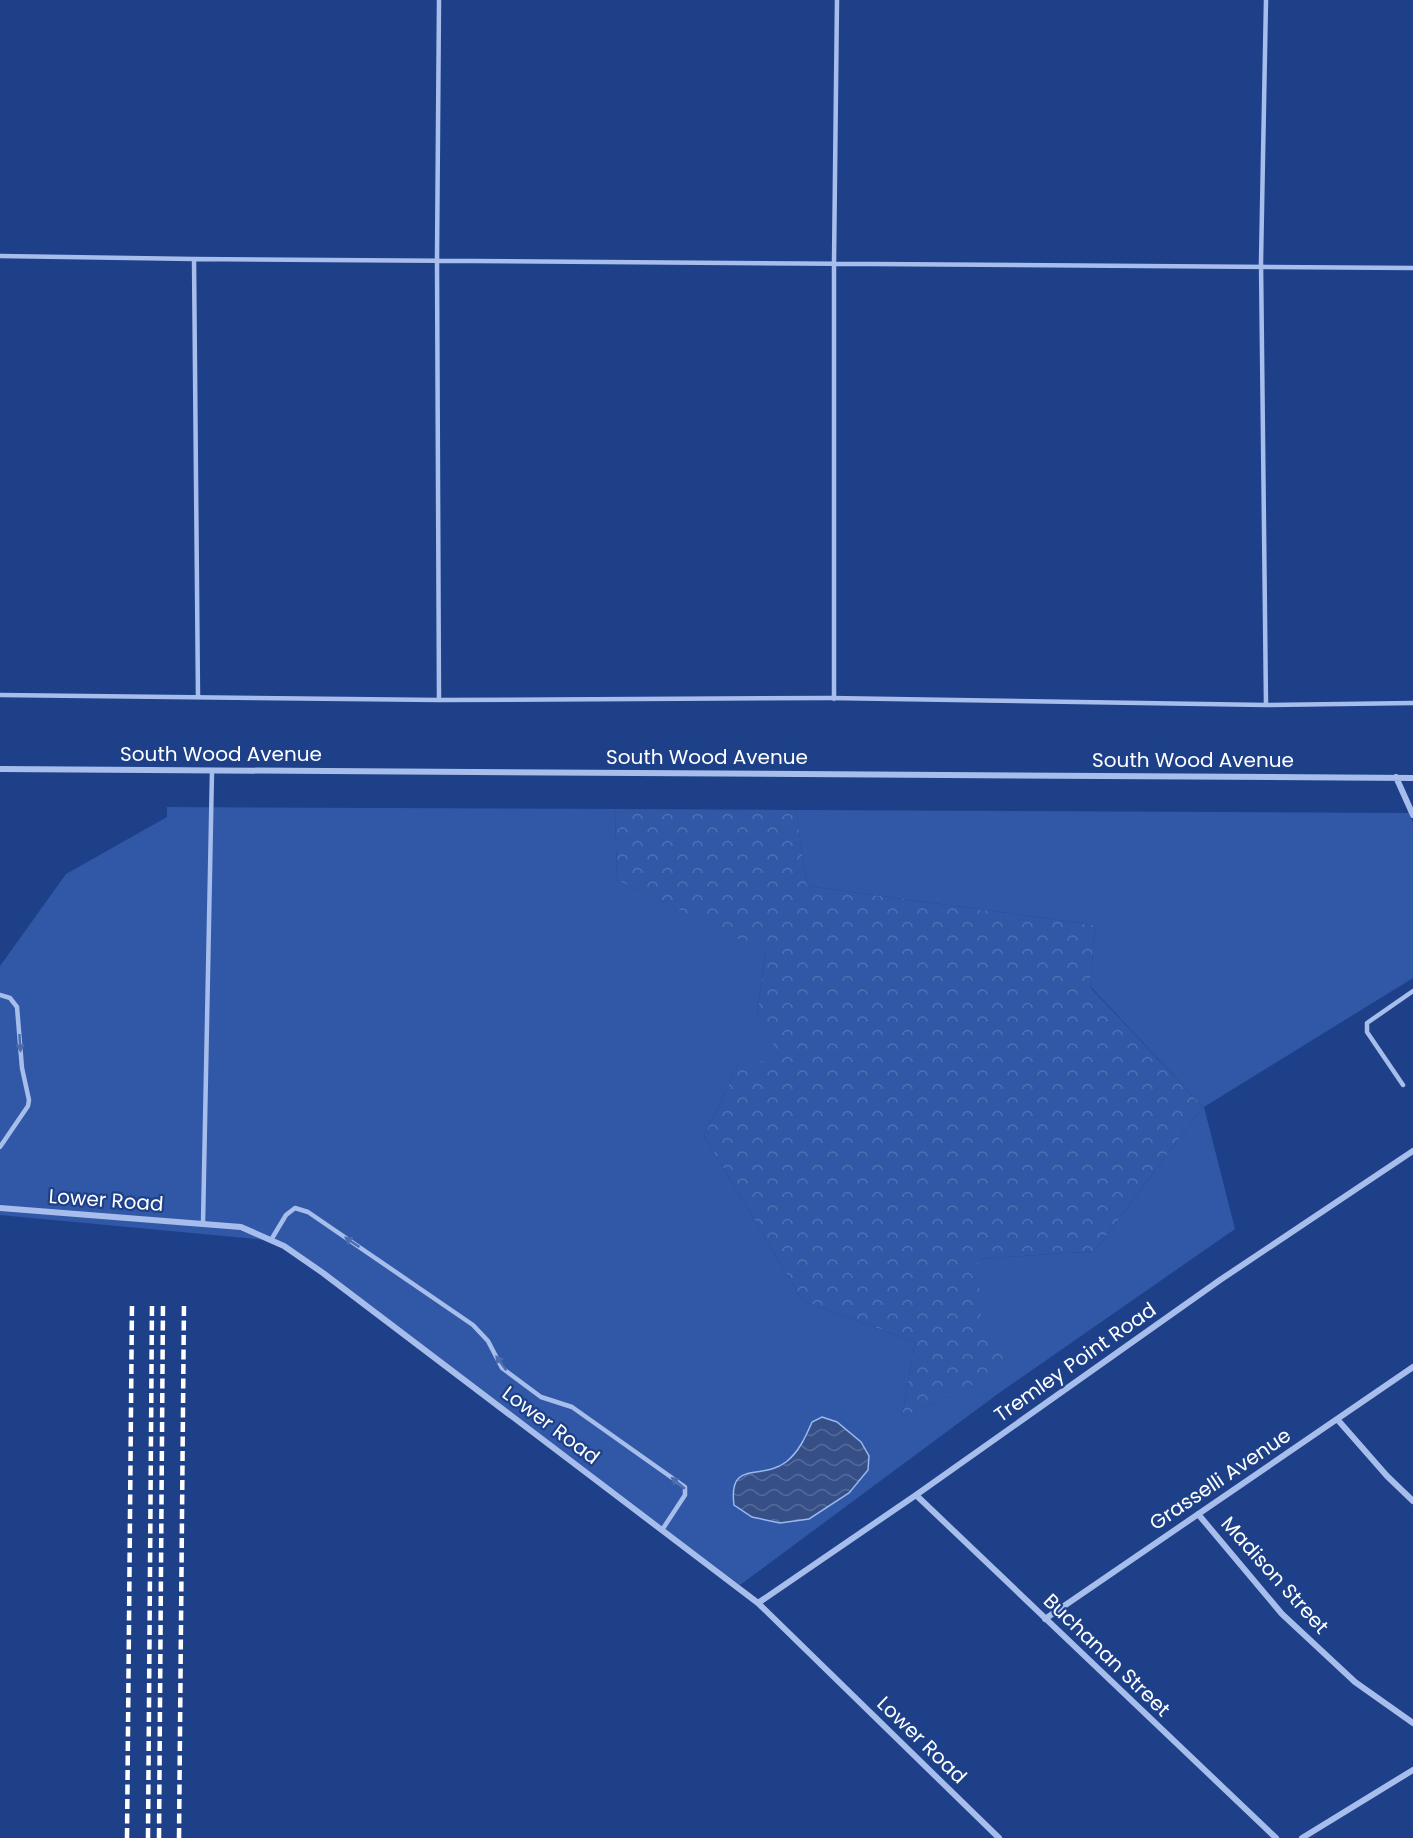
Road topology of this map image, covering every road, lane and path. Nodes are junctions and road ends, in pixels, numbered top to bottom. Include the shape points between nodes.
1 (439, 0) edge
2 (837, 0) edge
3 (1266, 0) edge
4 (0, 256) edge
5 (194, 259) junction
6 (438, 261) junction
7 (834, 263) junction
8 (1261, 267) junction
9 (1413, 268) edge
10 (0, 695) edge
11 (198, 697) junction
12 (834, 699) junction
13 (439, 700) junction
14 (1413, 703) edge
15 (1266, 705) junction
16 (0, 770) edge
17 (212, 771) junction
18 (1396, 777) junction
19 (1413, 778) edge
20 (1413, 815) edge
21 (1413, 991) edge
22 (0, 995) edge
23 (1403, 1085) dead end
24 (0, 1147) edge
25 (1413, 1151) edge
26 (0, 1208) edge
27 (203, 1224) junction
28 (271, 1240) junction
29 (1413, 1367) edge
30 (1337, 1419) junction
31 (916, 1495) junction
32 (1413, 1501) edge
33 (1198, 1514) junction
34 (662, 1530) junction
35 (758, 1603) junction
36 (1045, 1619) junction
37 (1413, 1723) edge
38 (1413, 1770) edge
39 (999, 1838) edge
40 (1276, 1838) edge
41 (1302, 1838) edge

1 - 6 lane
2 - 7 lane
3 - 8 lane
4 - 5 lane
5 - 6 lane
5 - 11 lane
6 - 7 lane
6 - 13 lane
7 - 8 lane
7 - 12 lane
8 - 9 lane
8 - 15 lane
10 - 11 lane
11 - 13 lane
12 - 13 lane
12 - 15 lane
14 - 15 lane
16 - 17 street, South Wood Avenue
17 - 18 street, South Wood Avenue
17 - 27 lane
18 - 19 street, South Wood Avenue
18 - 20 street
21 - 23 lane via 1367,1023 1367,1032
22 -> 24 lane via 10,998 17,1007 29,1100
25 - 31 street, Tremley Point Road via 1220,1280
26 - 27 street, Lower Road
27 - 28 street, Lower Road via 241,1227
28 - 34 street, Lower Road via 323,1273
34 -> 28 lane via 685,1496 685,1487 572,1407 541,1397 517,1380 502,1368 488,1341 473,1325 308,1212 296,1209 286,1215
29 - 30 street, Grasselli Avenue
30 - 32 street
30 - 33 street, Grasselli Avenue
31 - 35 street, Tremley Point Road
31 - 36 street, Buchanan Street
33 - 36 street, Grasselli Avenue
33 - 37 street, Madison Street via 1282,1614 1355,1682
34 - 35 street, Lower Road
35 - 39 street, Lower Road
36 - 40 street, Buchanan Street
38 - 41 street

